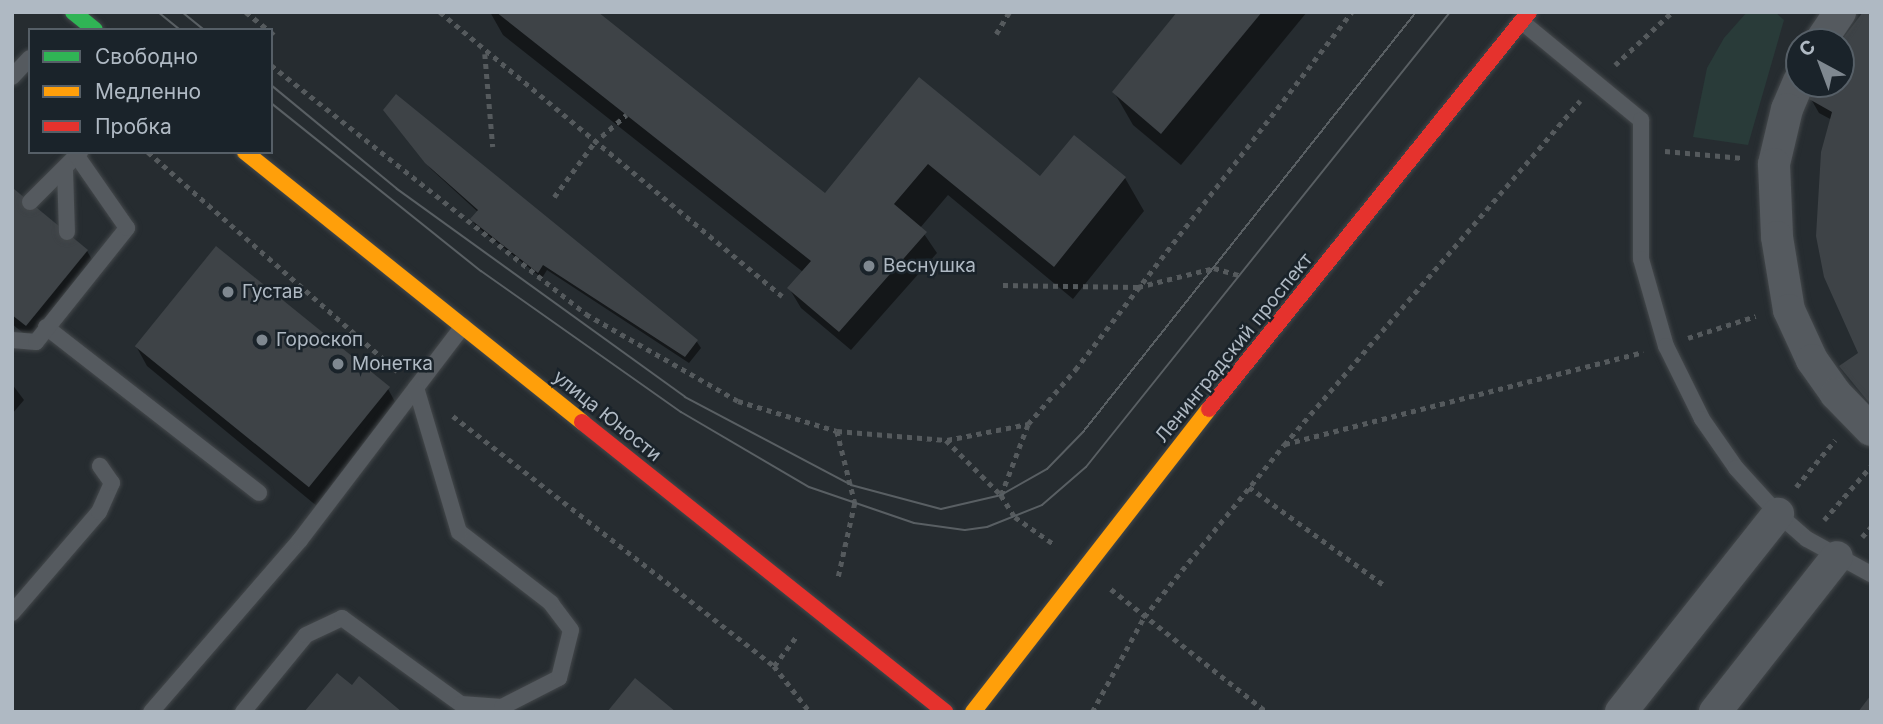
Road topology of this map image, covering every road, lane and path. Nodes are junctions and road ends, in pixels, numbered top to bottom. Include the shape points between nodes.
1 (246, 12) edge
2 (440, 12) edge
3 (1009, 12) edge
4 (1352, 12) edge
5 (1672, 12) edge
6 (1840, 12) edge
7 (69, 15) edge
8 (1525, 17) edge
9 (91, 28) edge
10 (266, 28) edge
11 (1829, 28) edge
12 (996, 34) dead end
13 (485, 54) junction
14 (28, 60) edge
15 (273, 67) edge
16 (12, 78) edge
17 (1598, 80) junction
18 (1792, 98) edge
19 (626, 115) dead end
20 (594, 143) junction
21 (493, 148) dead end
22 (1684, 153) dead end
23 (78, 154) edge
24 (150, 154) edge
25 (248, 154) edge
26 (1743, 158) dead end
27 (65, 170) junction
28 (554, 197) dead end
29 (30, 202) dead end
30 (67, 233) dead end
31 (1239, 275) dead end
32 (1003, 285) dead end
33 (1138, 287) junction
34 (782, 296) dead end
35 (1769, 312) dead end
36 (463, 326) junction
37 (46, 327) junction
38 (1707, 331) dead end
39 (12, 340) edge
40 (1666, 346) junction
41 (416, 388) junction
42 (1028, 424) junction
43 (1871, 430) edge
44 (837, 431) junction
45 (946, 440) junction
46 (1832, 442) dead end
47 (1284, 444) junction
48 (100, 466) dead end
49 (1871, 466) edge
50 (1801, 479) dead end
51 (1249, 487) junction
52 (259, 493) dead end
53 (1832, 510) dead end
54 (1778, 513) junction
55 (1871, 527) edge
56 (1863, 536) dead end
57 (1837, 558) junction
58 (1871, 574) edge
59 (1384, 586) dead end
60 (815, 612) junction
61 (12, 613) edge
62 (1144, 617) junction
63 (774, 666) junction
64 (152, 712) edge
65 (243, 712) edge
66 (810, 712) edge
67 (944, 712) edge
68 (973, 712) edge
69 (1092, 712) edge
70 (1267, 712) edge
71 (1621, 712) edge
72 (1715, 712) edge

1 - 10 path
2 - 13 path
3 - 12 path
4 - 33 path
5 - 17 path
6 - 11 street
7 - 9 main road
8 - 17 lane
8 - 68 main road, Ленинградский проспект via 1084,565
13 - 20 path
13 - 21 path
14 - 16 lane
15 - 44 path via 586,314 738,401
17 - 40 lane via 1641,120 1641,258
17 - 47 path
18 - 43 street via 1774,164 1777,237 1789,310 1812,360 1836,394
19 - 20 path
20 - 28 path
20 - 34 path
22 - 26 path
23 - 27 lane
23 - 37 lane via 127,228
24 - 41 path
25 - 36 main road, улица Юности
27 - 29 lane
27 - 30 lane
31 - 33 path via 1214,268
32 - 33 path
33 - 42 path
35 - 38 path
36 - 41 lane
36 - 60 main road, улица Юности
37 - 39 lane via 36,342
37 - 52 lane
40 - 47 path
40 - 54 lane via 1702,419 1736,468
41 - 63 path
41 - 64 lane via 300,540
41 - 65 lane via 459,533 551,603 571,630 559,678 502,707 461,704 342,618 306,635
42 - 45 path
42 - 45 path via 1001,495
44 - 45 path
44 - 60 path via 855,503 842,575
46 - 50 path
47 - 51 path
48 - 61 lane via 112,483 99,512
49 - 53 path
51 - 59 path
51 - 62 path
54 - 57 lane
54 - 71 street
55 - 56 path
57 - 58 lane
57 - 72 street
60 - 63 path
60 - 67 main road, улица Юности
62 - 69 path
62 - 70 path
63 - 66 path

